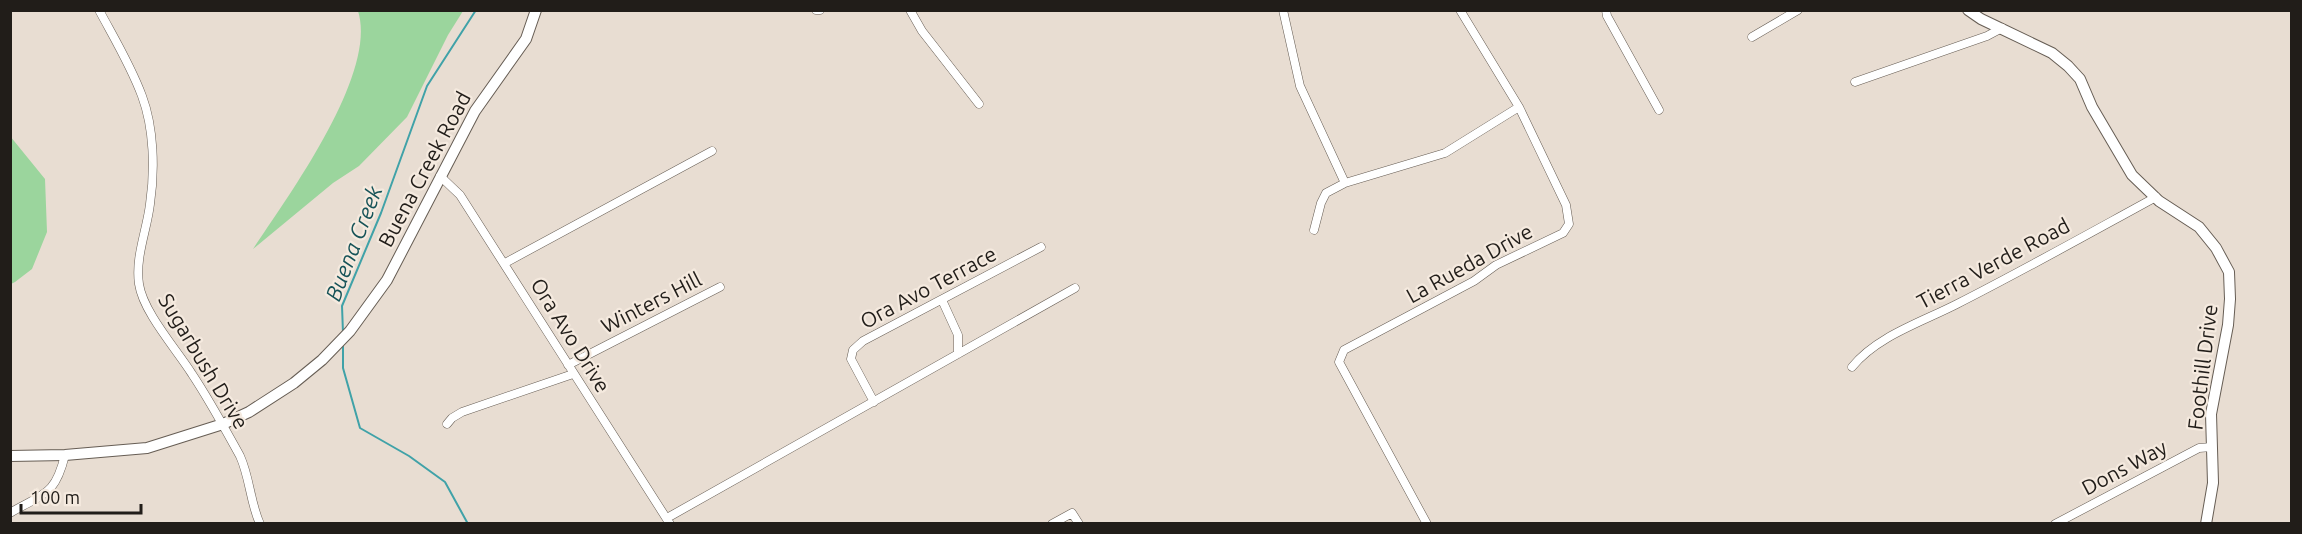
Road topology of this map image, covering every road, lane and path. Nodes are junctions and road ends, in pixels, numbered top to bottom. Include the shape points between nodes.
1 (99, 10) edge
2 (536, 10) edge
3 (910, 10) edge
4 (1283, 10) edge
5 (1460, 10) edge
6 (1606, 10) edge
7 (1798, 10) edge
8 (1968, 10) edge
9 (2002, 28) junction
10 (1752, 37) dead end
11 (1855, 82) dead end
12 (979, 104) dead end
13 (1519, 107) junction
14 (1659, 110) dead end
15 (712, 151) dead end
16 (440, 176) junction
17 (1346, 183) junction
18 (2156, 197) junction
19 (1314, 230) dead end
20 (1041, 247) dead end
21 (505, 263) junction
22 (720, 287) dead end
23 (1076, 288) dead end
24 (942, 300) junction
25 (958, 354) junction
26 (568, 365) junction
27 (1852, 367) dead end
28 (573, 374) junction
29 (874, 402) junction
30 (223, 424) junction
31 (447, 424) dead end
32 (2212, 447) junction
33 (65, 454) junction
34 (10, 456) edge
35 (10, 513) edge
36 (669, 520) edge
37 (260, 524) edge
38 (1052, 524) edge
39 (1079, 524) edge
40 (1427, 524) edge
41 (2055, 524) edge
42 (2206, 524) edge

1 - 30 street, Sugarbush Drive via 139,86 151,142 151,195 139,261 139,285 163,332
2 - 16 main road, Buena Creek Road via 526,39 475,111
3 - 12 street
4 - 17 street via 1300,86
5 - 13 street, La Rueda Drive
6 - 14 street
7 - 10 street
8 - 9 main road, Foothill Drive
9 - 11 street
9 - 18 main road, Foothill Drive via 2052,53 2080,79 2132,174
13 - 17 street via 1445,153
13 - 40 street, La Rueda Drive via 1566,205 1567,230 1344,350 1339,362
15 - 21 street
16 - 21 street, Ora Avo Drive via 460,195
16 - 30 main road, Buena Creek Road via 387,280 347,334 294,383
17 - 19 street via 1326,194
18 - 27 street, Tierra Verde Road via 1894,335 1861,356
18 - 32 main road, Foothill Drive via 2199,227 2229,272 2228,325 2211,414
20 - 24 street, Ora Avo Terrace
21 - 26 street, Ora Avo Drive
22 - 26 street, Winters Hill
23 - 25 street
24 - 25 street via 958,334
24 - 29 street, Ora Avo Terrace via 853,350 851,359
25 - 29 street
26 - 28 street, Ora Avo Drive
28 - 31 street via 462,412
28 - 36 street, Ora Avo Drive
29 - 36 street
30 - 33 main road, Buena Creek Road via 147,448
30 - 37 street, Sugarbush Drive via 244,465
32 - 41 street, Dons Way via 2199,448
32 - 42 main road, Foothill Drive via 2213,483
33 - 34 main road, Buena Creek Road
33 - 35 street via 59,478 46,494
38 - 39 street via 1072,513

